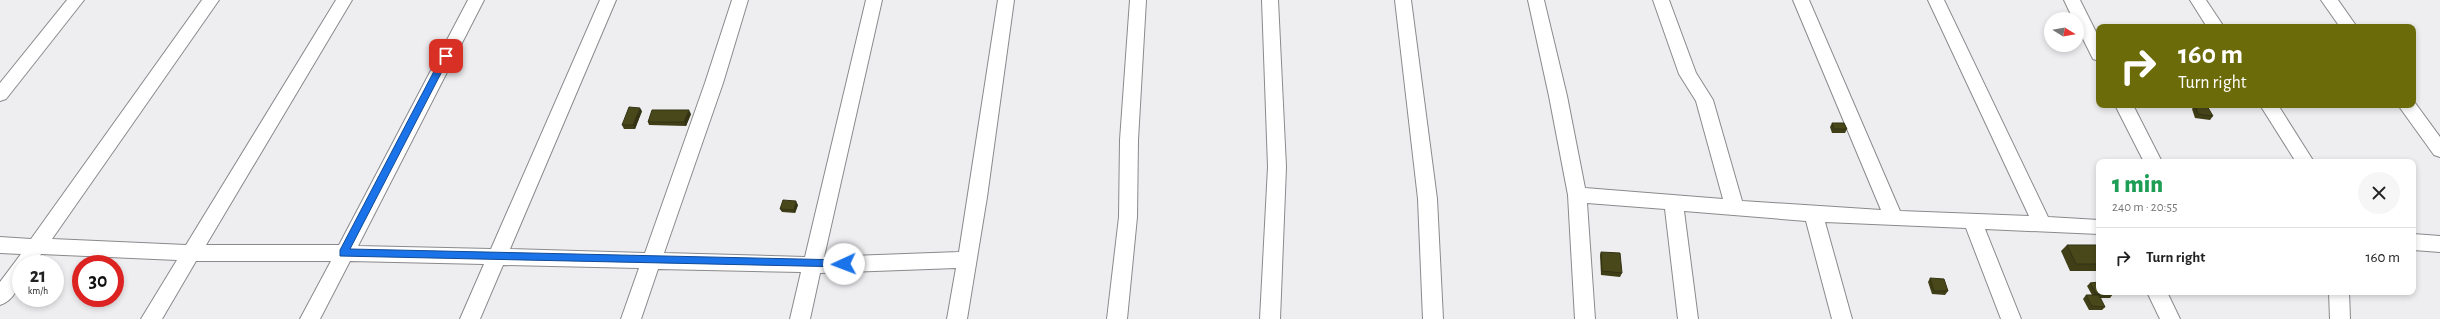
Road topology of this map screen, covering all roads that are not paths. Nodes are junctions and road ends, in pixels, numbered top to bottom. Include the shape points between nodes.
1 (76, 0) edge
2 (211, 0) edge
3 (344, 0) edge
4 (476, 0) edge
5 (608, 0) edge
6 (740, 0) edge
7 (874, 0) edge
8 (1006, 0) edge
9 (1138, 0) edge
10 (1270, 0) edge
11 (1403, 0) edge
12 (1536, 0) edge
13 (1661, 0) edge
14 (1802, 0) edge
15 (1936, 0) edge
16 (2072, 0) edge
17 (2198, 0) edge
18 (2329, 0) edge
19 (2214, 24) edge
20 (2347, 24) edge
21 (2096, 49) edge
22 (0, 95) edge
23 (2126, 108) edge
24 (2270, 108) edge
25 (2409, 108) edge
26 (2440, 150) edge
27 (2151, 159) edge
28 (2303, 159) edge
29 (1577, 195) junction
30 (1674, 203) junction
31 (1735, 208) junction
32 (1814, 214) junction
33 (1893, 217) junction
34 (1972, 220) junction
35 (2042, 224) junction
36 (2096, 227) edge
37 (2416, 242) edge
38 (2440, 244) edge
39 (0, 245) edge
40 (36, 247) junction
41 (192, 252) junction
42 (343, 253) junction
43 (30, 255) edge
44 (496, 257) junction
45 (966, 260) junction
46 (650, 261) junction
47 (814, 265) junction
48 (12, 280) edge
49 (2158, 295) edge
50 (2339, 295) edge
51 (0, 297) edge
52 (151, 319) edge
53 (310, 319) edge
54 (470, 319) edge
55 (631, 319) edge
56 (800, 319) edge
57 (957, 319) edge
58 (1117, 319) edge
59 (1270, 319) edge
60 (1433, 319) edge
61 (1585, 319) edge
62 (1688, 319) edge
63 (1842, 319) edge
64 (2011, 319) edge
65 (2170, 319) edge
66 (2340, 319) edge

1 - 22 street
2 - 40 street
3 - 41 street
4 - 42 street
5 - 44 street
6 - 46 street via 714,83
7 - 47 street
8 - 45 street via 978,197
9 - 58 street via 1129,140 1128,217
10 - 59 street via 1277,167
11 - 60 street via 1425,159 1433,265
12 - 29 street
13 - 31 street via 1688,74 1704,100
14 - 33 street
15 - 35 street
16 - 21 street
17 - 19 street
18 - 20 street
23 - 27 street
24 - 28 street
25 - 26 street
29 - 30 street
29 - 61 street
30 - 31 street
30 - 62 street
31 - 32 street
32 - 33 street
32 - 63 street
33 - 34 street
34 - 35 street
34 - 64 street
35 - 36 street
37 - 38 street
39 - 40 street
40 - 41 street
40 - 43 street
41 - 42 street
41 - 52 street
42 - 44 street
42 - 53 street
44 - 46 street
44 - 54 street
45 - 47 street
45 - 57 street
46 - 47 street
46 - 55 street
47 - 56 street
48 - 51 street
49 - 65 street
50 - 66 street

